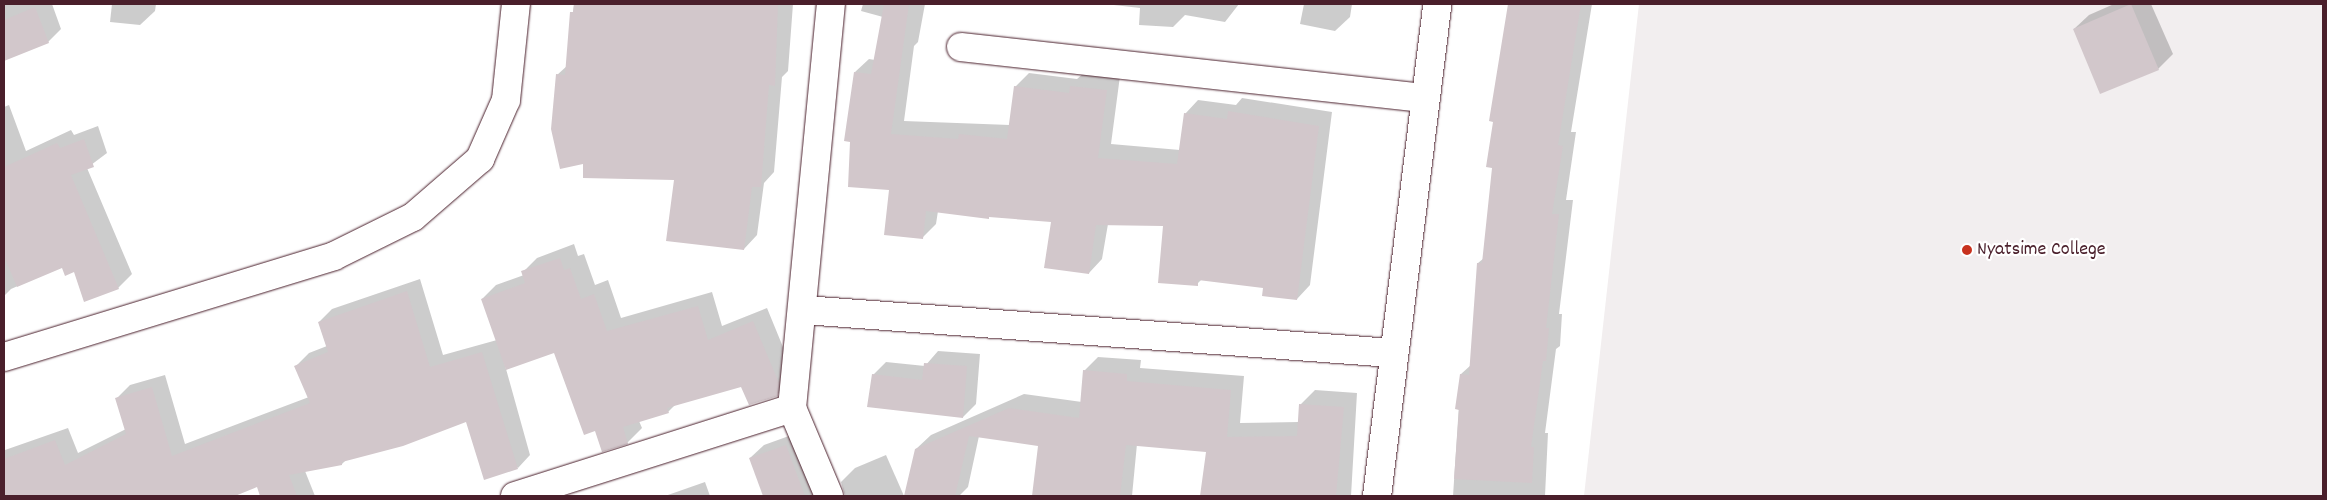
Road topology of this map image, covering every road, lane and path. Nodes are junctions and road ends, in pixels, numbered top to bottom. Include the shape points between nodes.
1 (516, 4) edge
2 (831, 4) edge
3 (1437, 4) edge
4 (961, 47) dead end
5 (1425, 98) junction
6 (804, 310) junction
7 (1393, 353) junction
8 (4, 357) edge
9 (792, 408) junction
10 (515, 496) edge
11 (829, 496) edge
12 (1377, 496) edge

1 - 8 street via 506,100 480,159 413,217 334,256
2 - 6 street
3 - 5 street
4 - 5 street
5 - 7 street
6 - 7 street
6 - 9 street
7 - 12 street
9 - 10 street
9 - 11 street

